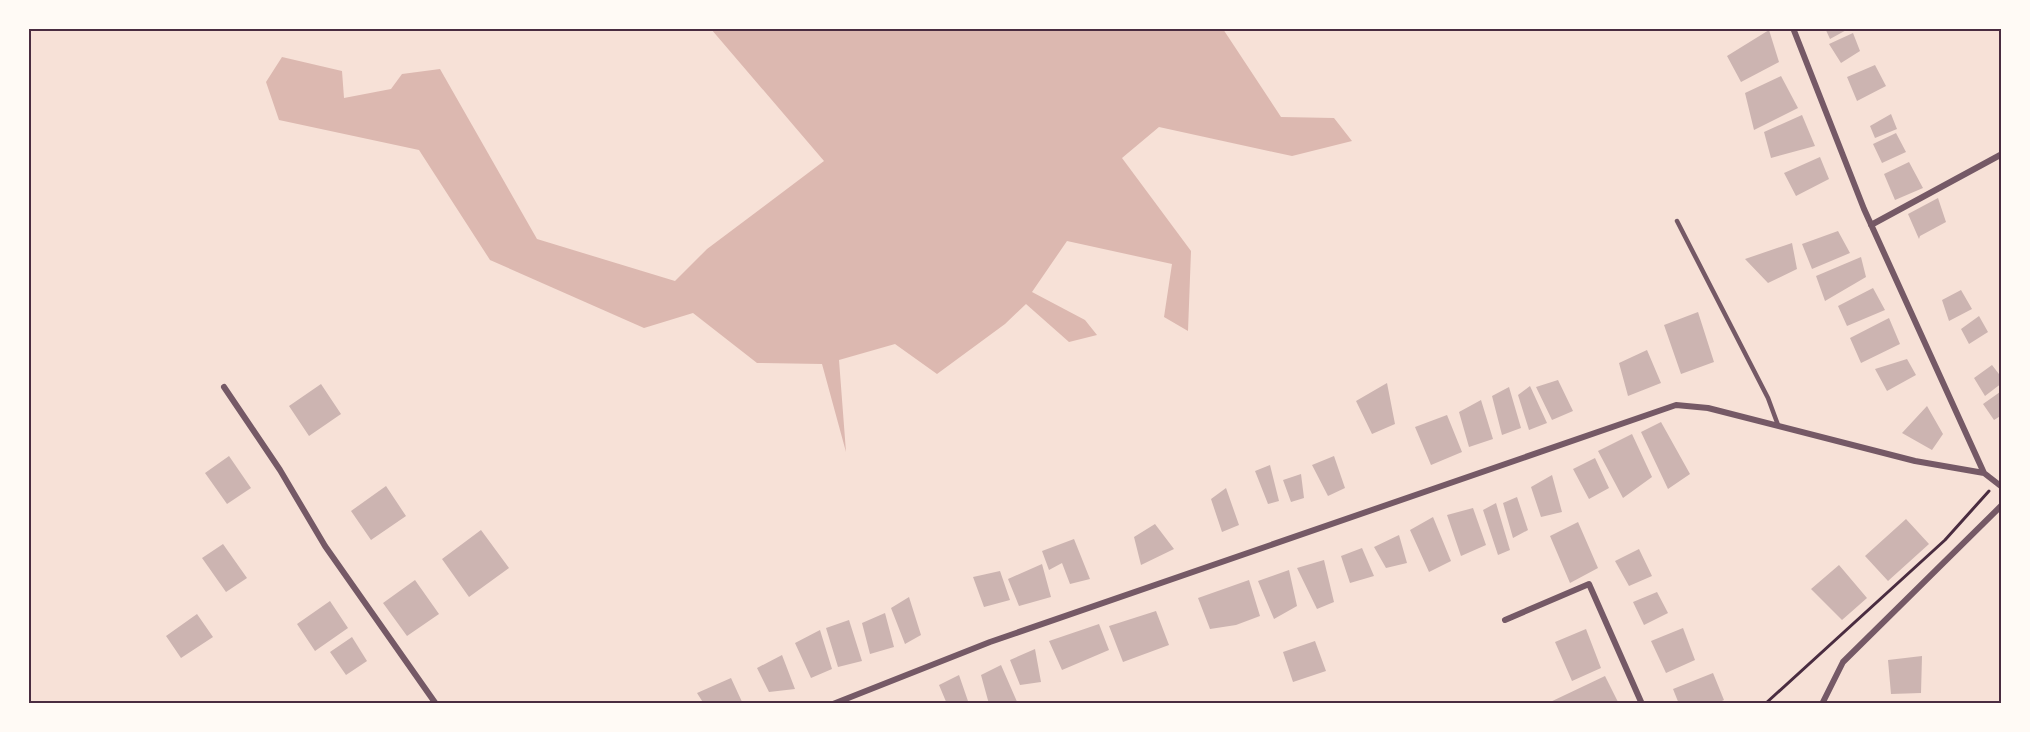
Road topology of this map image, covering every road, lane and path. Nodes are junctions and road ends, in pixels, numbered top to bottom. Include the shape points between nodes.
1 (1793, 28) edge
2 (2001, 154) edge
3 (1677, 221) dead end
4 (1871, 225) junction
5 (224, 387) dead end
6 (1778, 426) junction
7 (1984, 473) junction
8 (1999, 485) edge
9 (2001, 505) edge
10 (1505, 620) dead end
11 (436, 704) edge
12 (833, 704) edge
13 (1642, 704) edge
14 (1766, 704) edge
15 (1822, 704) edge

1 - 4 street
2 - 4 street
3 - 6 lane via 1768,398
4 - 7 street
5 - 11 street via 325,546
6 - 7 street via 1915,461
6 - 12 street via 1708,408 1676,405 1647,413 990,642
7 - 8 street
8 - 14 path via 1945,540
9 - 15 street via 1843,662
10 - 13 street via 1588,584

